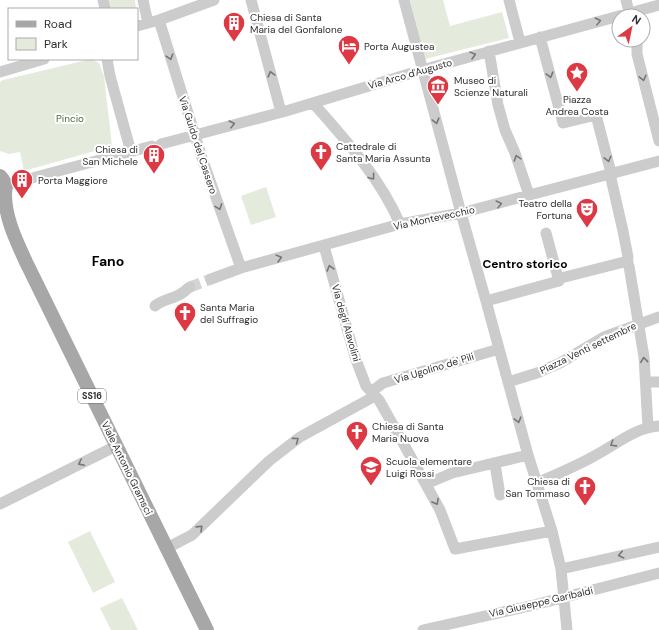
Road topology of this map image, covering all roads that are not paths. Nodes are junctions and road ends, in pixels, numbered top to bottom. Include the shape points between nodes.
1 (143, 0) edge
2 (214, 0) edge
3 (251, 0) edge
4 (404, 0) edge
5 (509, 0) edge
6 (611, 20) edge
7 (153, 21) junction
8 (138, 26) edge
9 (540, 37) junction
10 (520, 42) junction
11 (637, 48) edge
12 (488, 51) junction
13 (41, 60) edge
14 (107, 60) edge
15 (422, 70) junction
16 (0, 72) edge
17 (313, 103) junction
18 (281, 112) junction
19 (194, 134) junction
20 (659, 141) edge
21 (131, 152) junction
22 (659, 161) edge
23 (610, 174) junction
24 (3, 188) edge
25 (529, 195) junction
26 (461, 213) junction
27 (400, 224) junction
28 (0, 225) edge
29 (546, 233) dead end
30 (324, 246) junction
31 (26, 262) junction
32 (628, 264) junction
33 (241, 268) junction
34 (211, 279) tunnel mouth
35 (559, 280) junction
36 (188, 288) tunnel mouth
37 (486, 301) junction
38 (155, 306) dead end
39 (659, 317) edge
40 (639, 324) junction
41 (499, 349) junction
42 (508, 382) junction
43 (646, 382) junction
44 (659, 382) edge
45 (373, 394) junction
46 (654, 426) edge
47 (116, 446) junction
48 (528, 455) junction
49 (495, 464) junction
50 (537, 483) junction
51 (426, 484) junction
52 (500, 495) dead end
53 (0, 504) edge
54 (552, 531) junction
55 (659, 547) edge
56 (167, 548) junction
57 (560, 569) junction
58 (659, 573) edge
59 (564, 597) junction
60 (207, 630) edge
61 (423, 630) edge
62 (567, 630) edge

1 - 7 street, Via Guido del Cassero
2 - 7 street
18 -> 3 street
4 - 15 street
5 - 10 street
9 -> 6 street, Via Arco d'Augusto
7 - 8 street
7 -> 19 street, Via Guido del Cassero
9 - 10 street, Via Arco d'Augusto
9 -> 23 street via 563,123 596,115
10 - 12 street, Via Arco d'Augusto
11 -> 20 street
15 -> 12 street, Via Arco d'Augusto
25 -> 12 street via 505,130
13 - 16 street
14 - 21 street
15 - 17 street, Via Arco d'Augusto
15 -> 26 street
17 - 18 street, Via Arco d'Augusto
17 -> 27 street via 385,193
19 -> 18 street, Via Arco d'Augusto
19 - 21 street, Via Arco d'Augusto
19 -> 33 street, Via Guido del Cassero
21 - 24 street, Via Arco d'Augusto
22 - 23 street, Via Montevecchio
23 - 25 street, Via Montevecchio
23 - 32 street, Piazza Venti settembre via 624,231
24 - 31 main road, Viale Antonio Gramsci / SS16 via 6,212
26 -> 25 street, Via Montevecchio
26 - 27 street, Via Montevecchio
26 - 37 street
27 - 30 street, Via Montevecchio
28 - 31 main road, Viale Antonio Gramsci / SS16
29 - 35 street
33 -> 30 street, Via Montevecchio
45 -> 30 street, Via degli Alavolini via 366,386 355,357
31 - 47 main road, Viale Antonio Gramsci / SS16
32 - 35 street
32 - 40 street, Piazza Venti settembre
33 - 34 street, Via Montevecchio
35 - 37 street
36 - 38 street
37 - 41 street
39 - 40 street
40 - 42 street, Piazza Venti settembre via 604,337 560,363
43 -> 40 street
41 - 42 street
41 - 45 street, Via Ugolino de' Pili via 383,383
42 -> 48 street
43 - 44 street
43 - 46 street
45 - 51 street, Via degli Alavolini via 379,400
56 -> 45 street, Via Ugolino de' Pili via 192,535 269,461 300,437
46 -> 50 street
47 -> 53 street
47 - 56 main road, Viale Antonio Gramsci / SS16
48 - 49 street
48 - 50 street
49 - 51 street via 452,473
49 - 52 street
50 - 54 street
51 -> 54 street, Via degli Alavolini via 440,510 455,550
54 - 57 street
55 -> 57 street
56 - 60 main road, Viale Antonio Gramsci / SS16
57 - 59 street
58 - 59 street, Via Giuseppe Garibaldi
59 - 61 street, Via Giuseppe Garibaldi
59 - 62 street

